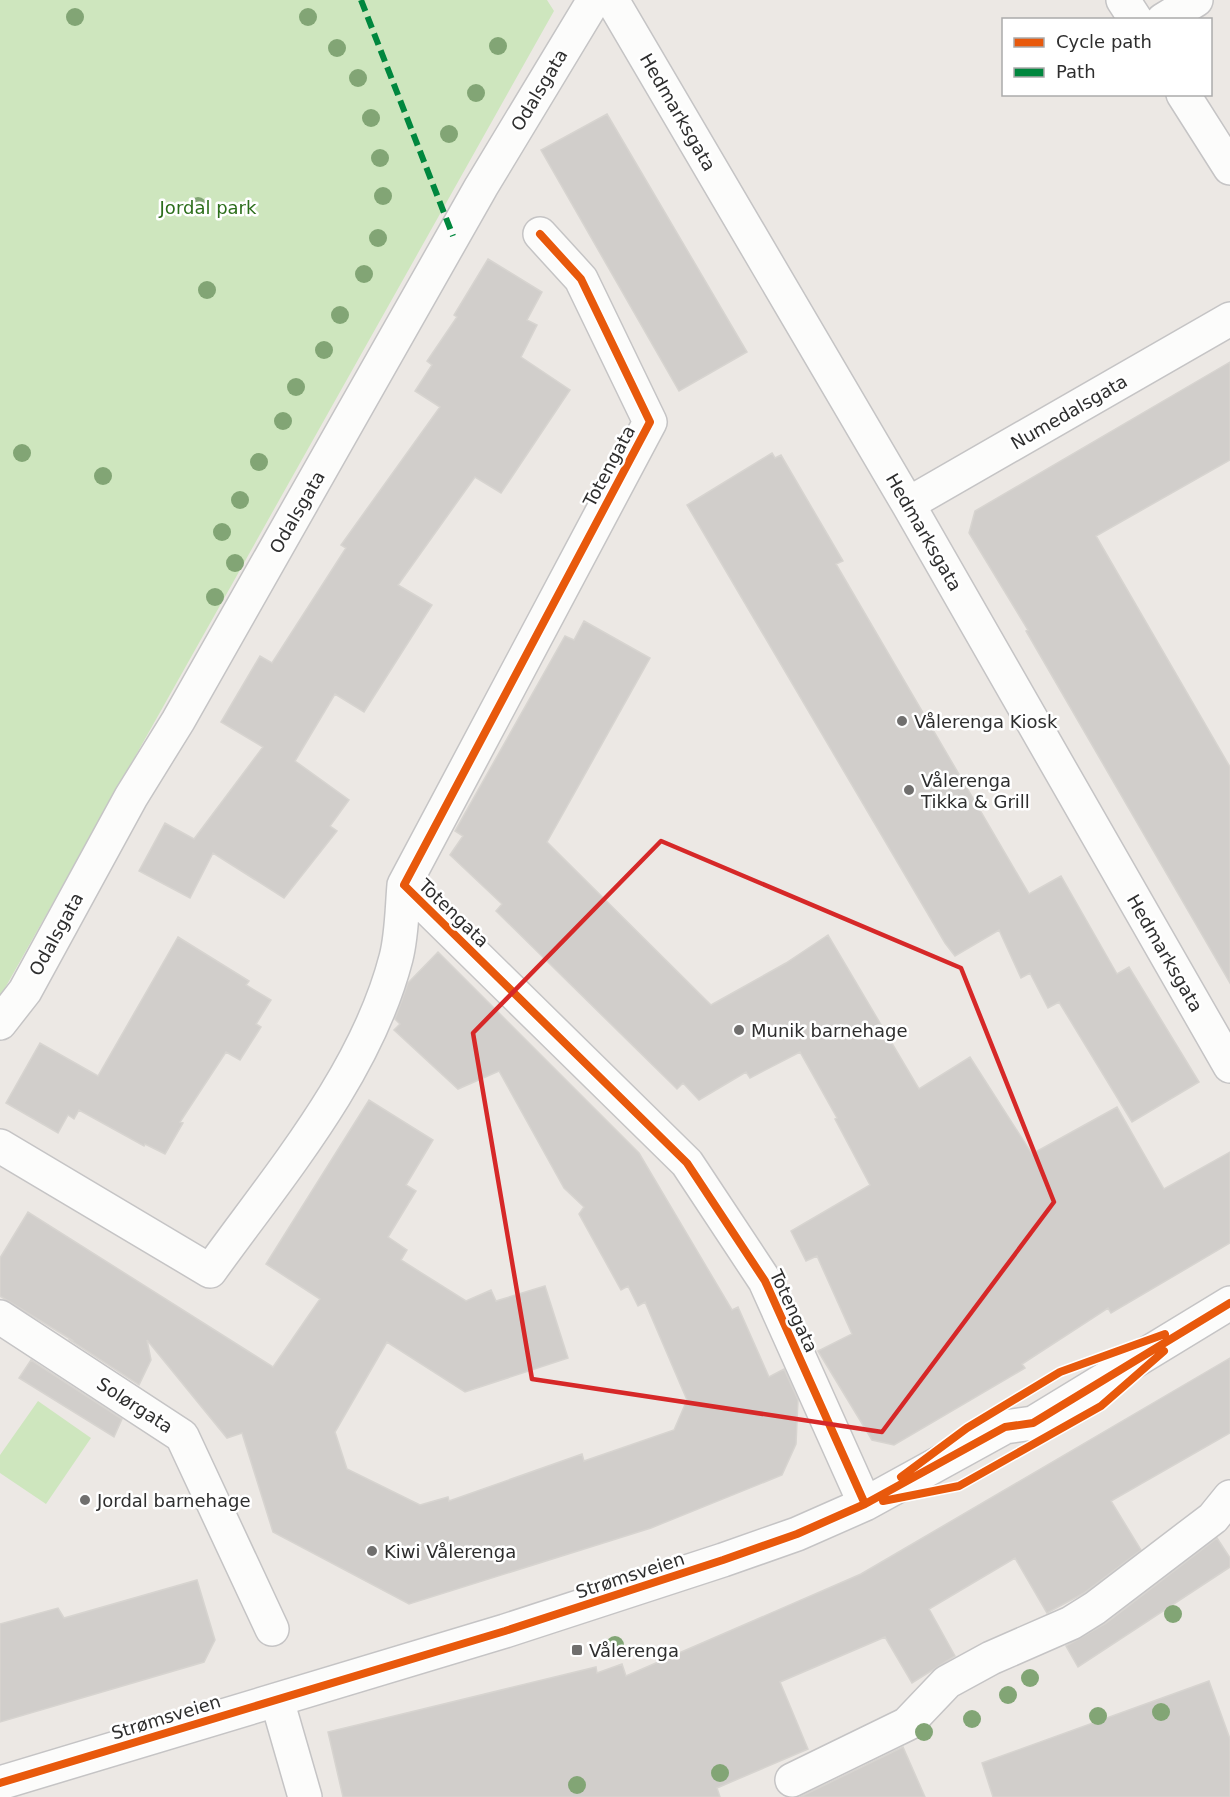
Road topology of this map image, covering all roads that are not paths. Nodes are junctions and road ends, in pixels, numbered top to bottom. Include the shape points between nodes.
1 (594, 0) edge
2 (612, 0) edge
3 (1124, 0) edge
4 (1197, 0) edge
5 (1135, 18) edge
6 (1166, 18) edge
7 (1184, 96) edge
8 (1230, 168) edge
9 (540, 234) dead end
10 (1230, 319) edge
11 (908, 504) junction
12 (404, 885) junction
13 (0, 1023) edge
14 (1230, 1066) edge
15 (0, 1146) edge
16 (1230, 1303) edge
17 (0, 1317) edge
18 (1230, 1497) edge
19 (865, 1504) junction
20 (272, 1629) dead end
21 (278, 1700) junction
22 (792, 1780) dead end
23 (0, 1783) edge
24 (305, 1797) edge

1 - 13 street, Odalsgata via 481,187 131,797 25,991
2 - 11 street, Hedmarksgata
3 - 5 street
4 - 6 street
7 - 8 street
9 - 12 street, Totengata via 581,279 650,422
10 - 11 street, Numedalsgata
11 - 14 street, Hedmarksgata
12 - 15 street, Totengata via 397,957 361,1052 305,1139 210,1271
12 - 19 street, Totengata via 687,1162 765,1281
16 - 19 street, Strømsveien via 1033,1423 1005,1427
17 - 20 street, Solørgata via 182,1436
18 - 22 street via 1213,1518 1095,1608 947,1682 907,1724
19 - 21 street, Strømsveien via 797,1534 614,1597
21 - 23 street, Strømsveien
21 - 24 street

